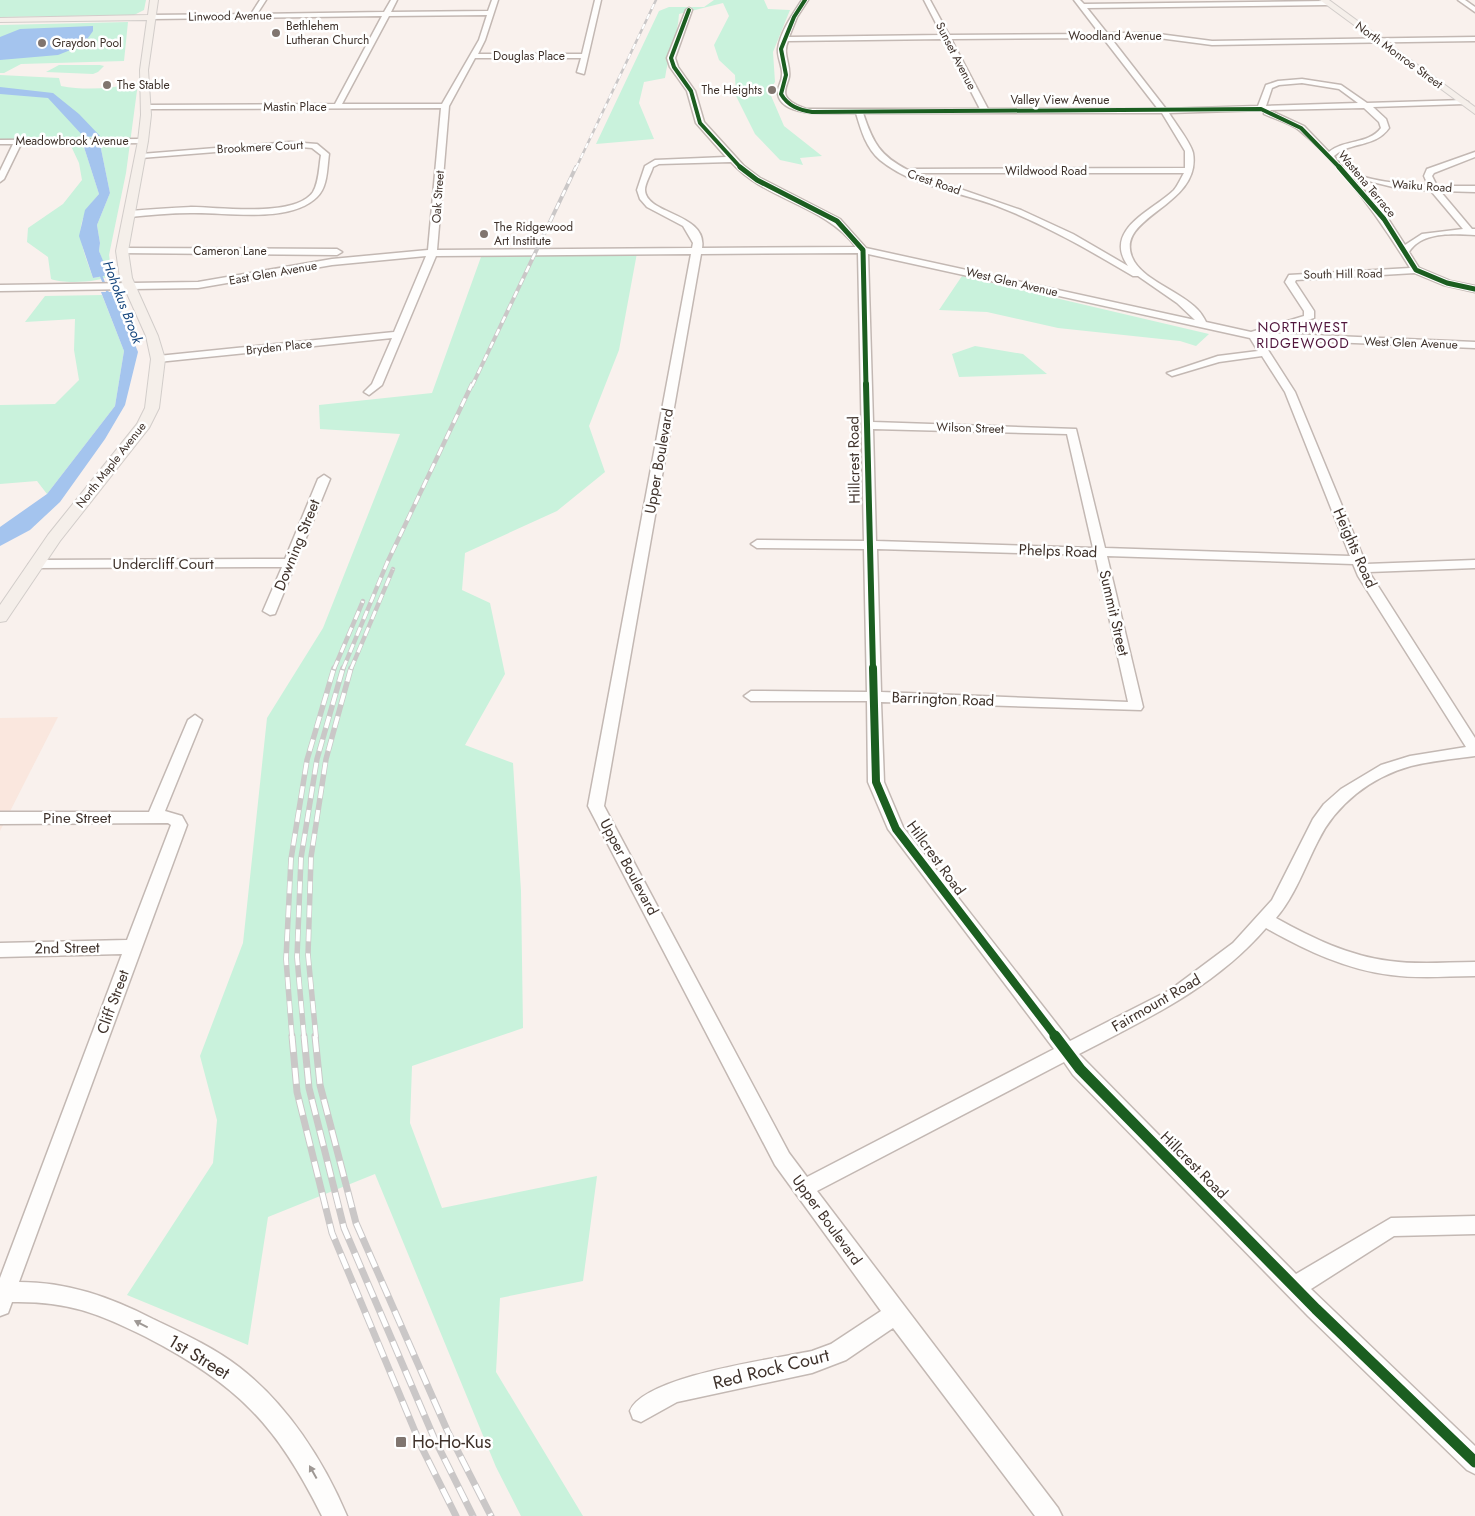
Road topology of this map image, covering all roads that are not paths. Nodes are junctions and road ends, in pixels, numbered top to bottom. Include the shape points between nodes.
1 (154, 0) edge
2 (263, 0) edge
3 (394, 0) edge
4 (495, 0) edge
5 (598, 0) edge
6 (805, 0) edge
7 (927, 0) edge
8 (1461, 0) edge
9 (1325, 1) edge
10 (1079, 3) edge
11 (692, 8) dead end
12 (1475, 10) edge
13 (491, 13) junction
14 (387, 14) junction
15 (252, 16) junction
16 (150, 17) junction
17 (0, 20) edge
18 (1105, 36) junction
19 (785, 39) junction
20 (947, 39) junction
21 (1475, 39) edge
22 (1381, 42) junction
23 (473, 56) junction
24 (585, 56) junction
25 (581, 72) dead end
26 (1464, 102) junction
27 (445, 106) junction
28 (1367, 106) junction
29 (146, 107) junction
30 (337, 107) junction
31 (1261, 109) junction
32 (1475, 110) edge
33 (984, 111) junction
34 (1164, 111) junction
35 (859, 112) junction
36 (19, 141) junction
37 (143, 141) junction
38 (0, 142) edge
39 (1475, 154) edge
40 (141, 156) junction
41 (1329, 156) junction
42 (734, 159) junction
43 (1341, 169) junction
44 (1189, 170) junction
45 (903, 171) junction
46 (0, 179) edge
47 (1434, 188) junction
48 (1475, 189) edge
49 (130, 214) junction
50 (1473, 232) edge
51 (863, 250) junction
52 (697, 251) junction
53 (122, 252) junction
54 (337, 252) dead end
55 (546, 252) joint
56 (432, 253) junction
57 (1404, 254) junction
58 (1416, 270) junction
59 (1149, 281) junction
60 (130, 286) junction
61 (0, 288) edge
62 (1475, 288) edge
63 (1202, 323) junction
64 (400, 334) junction
65 (1251, 335) junction
66 (1475, 345) edge
67 (1264, 353) junction
68 (158, 359) junction
69 (1172, 373) dead end
70 (368, 392) dead end
71 (867, 425) junction
72 (1072, 431) joint
73 (324, 479) dead end
74 (757, 544) dead end
75 (870, 545) junction
76 (1100, 552) junction
77 (291, 563) junction
78 (34, 564) junction
79 (1360, 564) junction
80 (1475, 564) edge
81 (270, 612) dead end
82 (0, 618) edge
83 (751, 696) dead end
84 (874, 697) junction
85 (1136, 707) joint
86 (194, 720) dead end
87 (1475, 750) edge
88 (0, 818) edge
89 (154, 818) junction
90 (1264, 919) junction
91 (134, 947) junction
92 (0, 950) edge
93 (1475, 969) edge
94 (1067, 1052) junction
95 (804, 1188) junction
96 (1475, 1225) edge
97 (1295, 1287) junction
98 (2, 1297) edge
99 (896, 1314) junction
100 (641, 1411) dead end
101 (1475, 1462) edge
102 (335, 1516) edge
103 (1050, 1516) edge

1 - 16 main road, North Maple Avenue
2 - 15 street
3 - 14 street
4 - 13 street, Oak Street
5 - 24 street
6 - 19 street
7 - 20 street, Sunset Avenue
8 - 12 street
9 - 10 street
9 - 22 main road, North Monroe Street
10 - 18 street
11 - 42 street via 672,62 691,91 700,123
13 - 14 street, Linwood Avenue
13 - 23 street, Oak Street
14 - 15 street, Linwood Avenue
14 - 30 street
15 - 16 street, Linwood Avenue
16 - 17 main road, Linwood Avenue
16 - 29 main road, North Maple Avenue via 144,70
18 - 20 street, Woodland Avenue
18 - 22 street, Woodland Avenue via 1160,35 1212,43
18 - 34 street
19 - 20 street, Woodland Avenue
19 - 35 street via 781,52 786,75 782,97 794,108 805,111
20 - 33 street, Sunset Avenue
21 - 22 street, Woodland Avenue
22 - 26 main road, North Monroe Street
23 - 24 street, Douglas Place
23 - 27 street, Oak Street
24 - 25 street
26 - 28 street, Valley View Avenue
26 - 32 main road, North Monroe Street
27 - 30 street, Mastin Place
27 - 56 street, Oak Street
28 - 31 street, Valley View Avenue
28 - 31 street via 1341,87 1292,81 1269,87
28 - 41 street via 1385,125 1383,132 1340,147
29 - 30 street, Mastin Place
29 - 37 main road, North Maple Avenue
31 - 34 street, Valley View Avenue
31 - 41 street, Wastena Terrace via 1301,128
33 - 34 street, Valley View Avenue
33 - 35 street, Valley View Avenue
34 - 44 street via 1189,151
35 - 45 street, Crest Road via 871,146 881,157
36 - 37 street, Meadowbrook Avenue
36 - 38 street, Meadowbrook Avenue
36 - 46 street
37 - 40 main road, North Maple Avenue
39 - 47 street via 1430,171 1428,176
40 - 49 main road, North Maple Avenue
40 - 49 street, Brookmere Court via 290,144 314,146 325,154 317,192 300,204 268,210
41 - 43 street, Wastena Terrace
42 - 51 street via 764,185 837,221
42 - 52 street, Upper Boulevard via 670,160 649,166 641,194 649,204 691,227 698,243
43 - 47 street, Waiku Road via 1380,182
43 - 57 street, Wastena Terrace via 1384,219
44 - 45 street, Wildwood Road
44 - 59 street via 1172,198 1139,220 1128,234 1127,256
45 - 59 street, Crest Road via 1032,217 1074,237
47 - 48 street, Waiku Road
47 - 50 street
49 - 53 main road, North Maple Avenue
50 - 57 street via 1442,233 1421,238 1408,246
51 - 52 street, West Glen Avenue
51 - 63 street, West Glen Avenue
51 - 71 street, Hillcrest Road
52 - 55 street, West Glen Avenue
52 - 95 street, Upper Boulevard via 596,806 782,1159
53 - 54 street, Cameron Lane
53 - 60 main road, North Maple Avenue
55 - 56 street, East Glen Avenue
56 - 60 street, East Glen Avenue via 356,259 198,285
56 - 64 street, Oak Street
57 - 58 street, Wastena Terrace
58 - 62 street, Wastena Terrace via 1441,281
58 - 65 street, South Hill Road via 1292,277 1290,282 1309,310 1309,318
59 - 63 street via 1186,304
60 - 61 street, East Glen Avenue
60 - 68 main road, North Maple Avenue via 152,336
63 - 65 street, West Glen Avenue
64 - 68 street, Bryden Place
64 - 70 street, Oak Street via 377,385
65 - 66 street, West Glen Avenue
65 - 67 street, Heights Road
67 - 69 street via 1218,359
67 - 79 street, Heights Road via 1290,392
68 - 78 main road, North Maple Avenue via 152,408 144,425
71 - 72 street, Wilson Street
71 - 75 street, Hillcrest Road
72 - 76 street, Summit Street
73 - 77 street, Downing Street
74 - 75 street, Phelps Road
75 - 76 street, Phelps Road
75 - 84 street, Hillcrest Road
76 - 79 street, Phelps Road
76 - 85 street, Summit Street
77 - 78 street, Undercliff Court
77 - 81 street, Downing Street
78 - 82 main road, North Maple Avenue
79 - 80 street, Phelps Road
79 - 87 street, Heights Road
83 - 84 street, Barrington Road
84 - 85 street, Barrington Road
84 - 94 street, Hillcrest Road via 876,782 896,829
86 - 89 street
87 - 90 street, Fairmount Road via 1410,761 1372,776 1346,793 1319,824 1278,904
88 - 89 street, Pine Street
89 - 91 street, Cliff Street via 172,817 179,824
90 - 93 street via 1301,940 1356,961 1410,970
90 - 94 street, Fairmount Road via 1239,948 1176,995
91 - 92 street, 2nd Street
91 - 98 street, Cliff Street
94 - 95 street, Fairmount Road
94 - 97 street, Hillcrest Road
95 - 99 street, Upper Boulevard
96 - 97 street via 1391,1227
97 - 101 street, Hillcrest Road
102 -> 98 street, 1st Street via 313,1471 285,1430 254,1395 219,1365 89,1301 49,1294
99 - 100 street, Red Rock Court via 838,1352 812,1362 674,1391
99 - 103 street, Upper Boulevard

